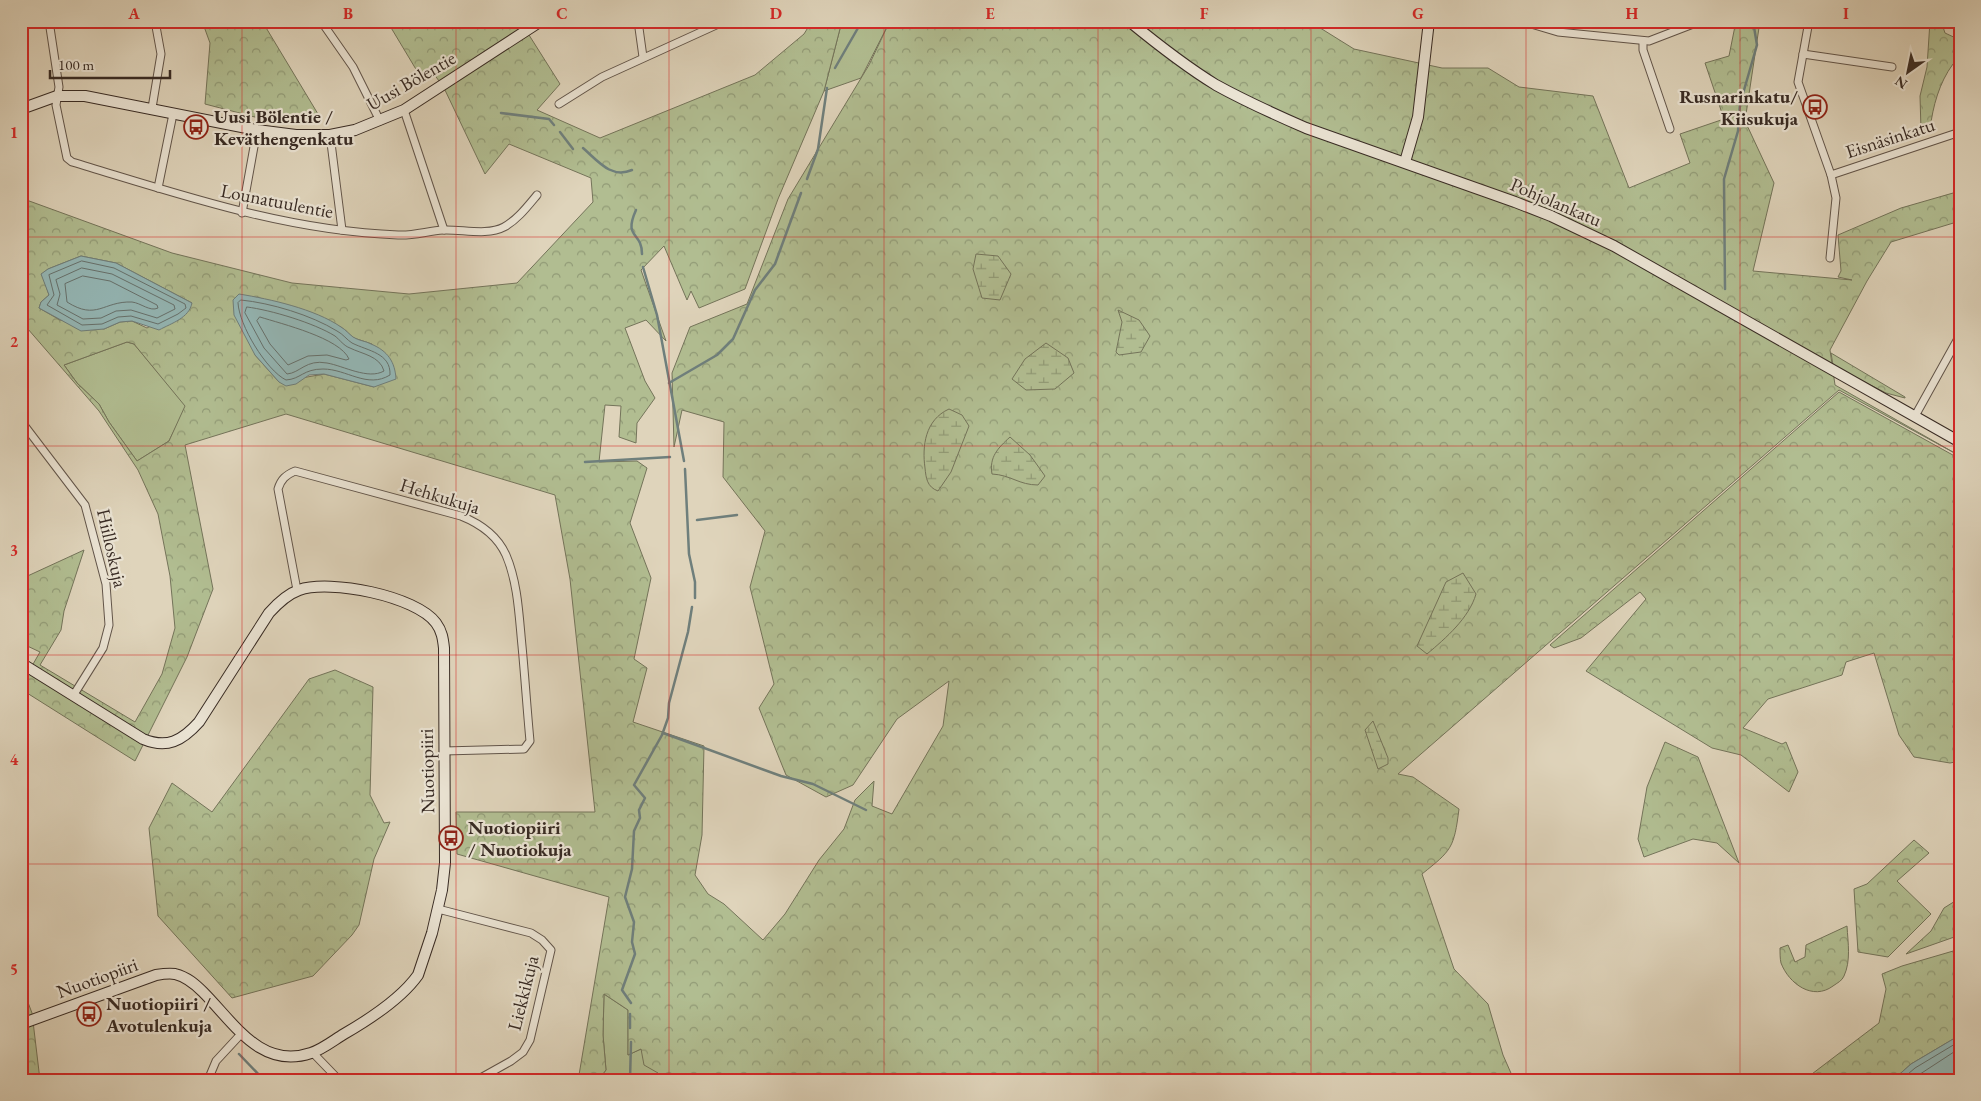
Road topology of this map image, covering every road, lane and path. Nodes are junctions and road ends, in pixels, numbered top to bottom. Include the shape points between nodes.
1 (50, 21) edge
2 (155, 21) edge
3 (321, 21) edge
4 (541, 21) edge
5 (638, 21) edge
6 (725, 21) edge
7 (1129, 21) edge
8 (1429, 21) edge
9 (1521, 21) edge
10 (1702, 21) edge
11 (1809, 21) edge
12 (1643, 40) junction
13 (1803, 54) junction
14 (643, 57) junction
15 (1892, 67) dead end
16 (57, 96) junction
17 (559, 104) dead end
18 (152, 108) junction
19 (21, 109) edge
20 (404, 110) junction
21 (173, 114) junction
22 (380, 121) junction
23 (1670, 129) dead end
24 (257, 130) junction
25 (1960, 132) edge
26 (330, 135) junction
27 (1404, 162) junction
28 (1831, 174) junction
29 (158, 188) junction
30 (537, 195) dead end
31 (242, 213) junction
32 (342, 230) junction
33 (444, 230) junction
34 (1830, 258) dead end
35 (1960, 335) edge
36 (1916, 416) junction
37 (21, 421) edge
38 (1960, 442) edge
39 (297, 590) junction
40 (21, 663) edge
41 (73, 696) junction
42 (444, 751) junction
43 (438, 909) junction
44 (21, 1024) edge
45 (241, 1034) junction
46 (313, 1053) junction
47 (208, 1080) edge
48 (339, 1080) edge
49 (477, 1080) edge

1 - 16 street
2 - 18 street via 161,54
3 - 22 street via 353,67
4 - 20 street, Uusi Bölentie
5 - 14 street
6 - 14 street
7 - 27 street, Pohjolankatu via 1186,65 1238,96 1306,128
8 - 27 street via 1418,118
9 - 12 street via 1558,32
10 - 12 street via 1649,41
11 - 13 street
12 - 23 street via 1643,50
13 - 15 street
13 - 28 street via 1798,82
14 - 17 street via 602,77
16 - 18 street, Uusi Bölentie via 85,96
16 - 19 street, Uusi Bölentie
16 - 29 street, Lounatuulentie via 56,105 68,158 72,162
18 - 21 street, Uusi Bölentie
20 - 22 street, Uusi Bölentie
20 - 33 street
21 - 24 street, Uusi Bölentie
21 - 29 street
22 - 26 street, Uusi Bölentie
24 - 26 street, Uusi Bölentie
24 - 31 street
25 - 28 street, Eisnäsinkatu
26 - 32 street
27 - 36 street, Pohjolankatu via 1551,216 1614,246
28 - 34 street via 1836,198
29 - 31 street, Lounatuulentie
30 - 33 street, Lounatuulentie via 524,211 503,227 476,231
31 - 32 street, Lounatuulentie
32 - 33 street, Lounatuulentie via 400,235
35 - 36 street
36 - 38 street, Pohjolankatu
37 - 41 street, Hiilloskuja via 86,505 106,584 109,625 103,648
39 - 41 street, Nuotiopiiri via 269,613 199,722 178,741 163,744 143,739
39 - 42 street, Nuotiopiiri via 326,585 351,588 407,603 435,621 442,632 444,648
39 - 42 street, Hehkukuja via 278,488 286,475 295,472 461,516 482,525 494,537 506,554 513,574 530,741 524,749
40 - 41 street, Nuotiopiiri
42 - 43 street, Nuotiopiiri via 445,863
43 - 46 street, Nuotiopiiri via 418,975 411,985 351,1030
43 - 49 street, Liekkikuja via 531,933 551,950 530,1040 523,1052
44 - 45 street, Nuotiopiiri via 156,975 175,974 193,983
45 - 46 street, Nuotiopiiri via 271,1054 288,1057
45 - 47 street via 216,1061
46 - 48 street

